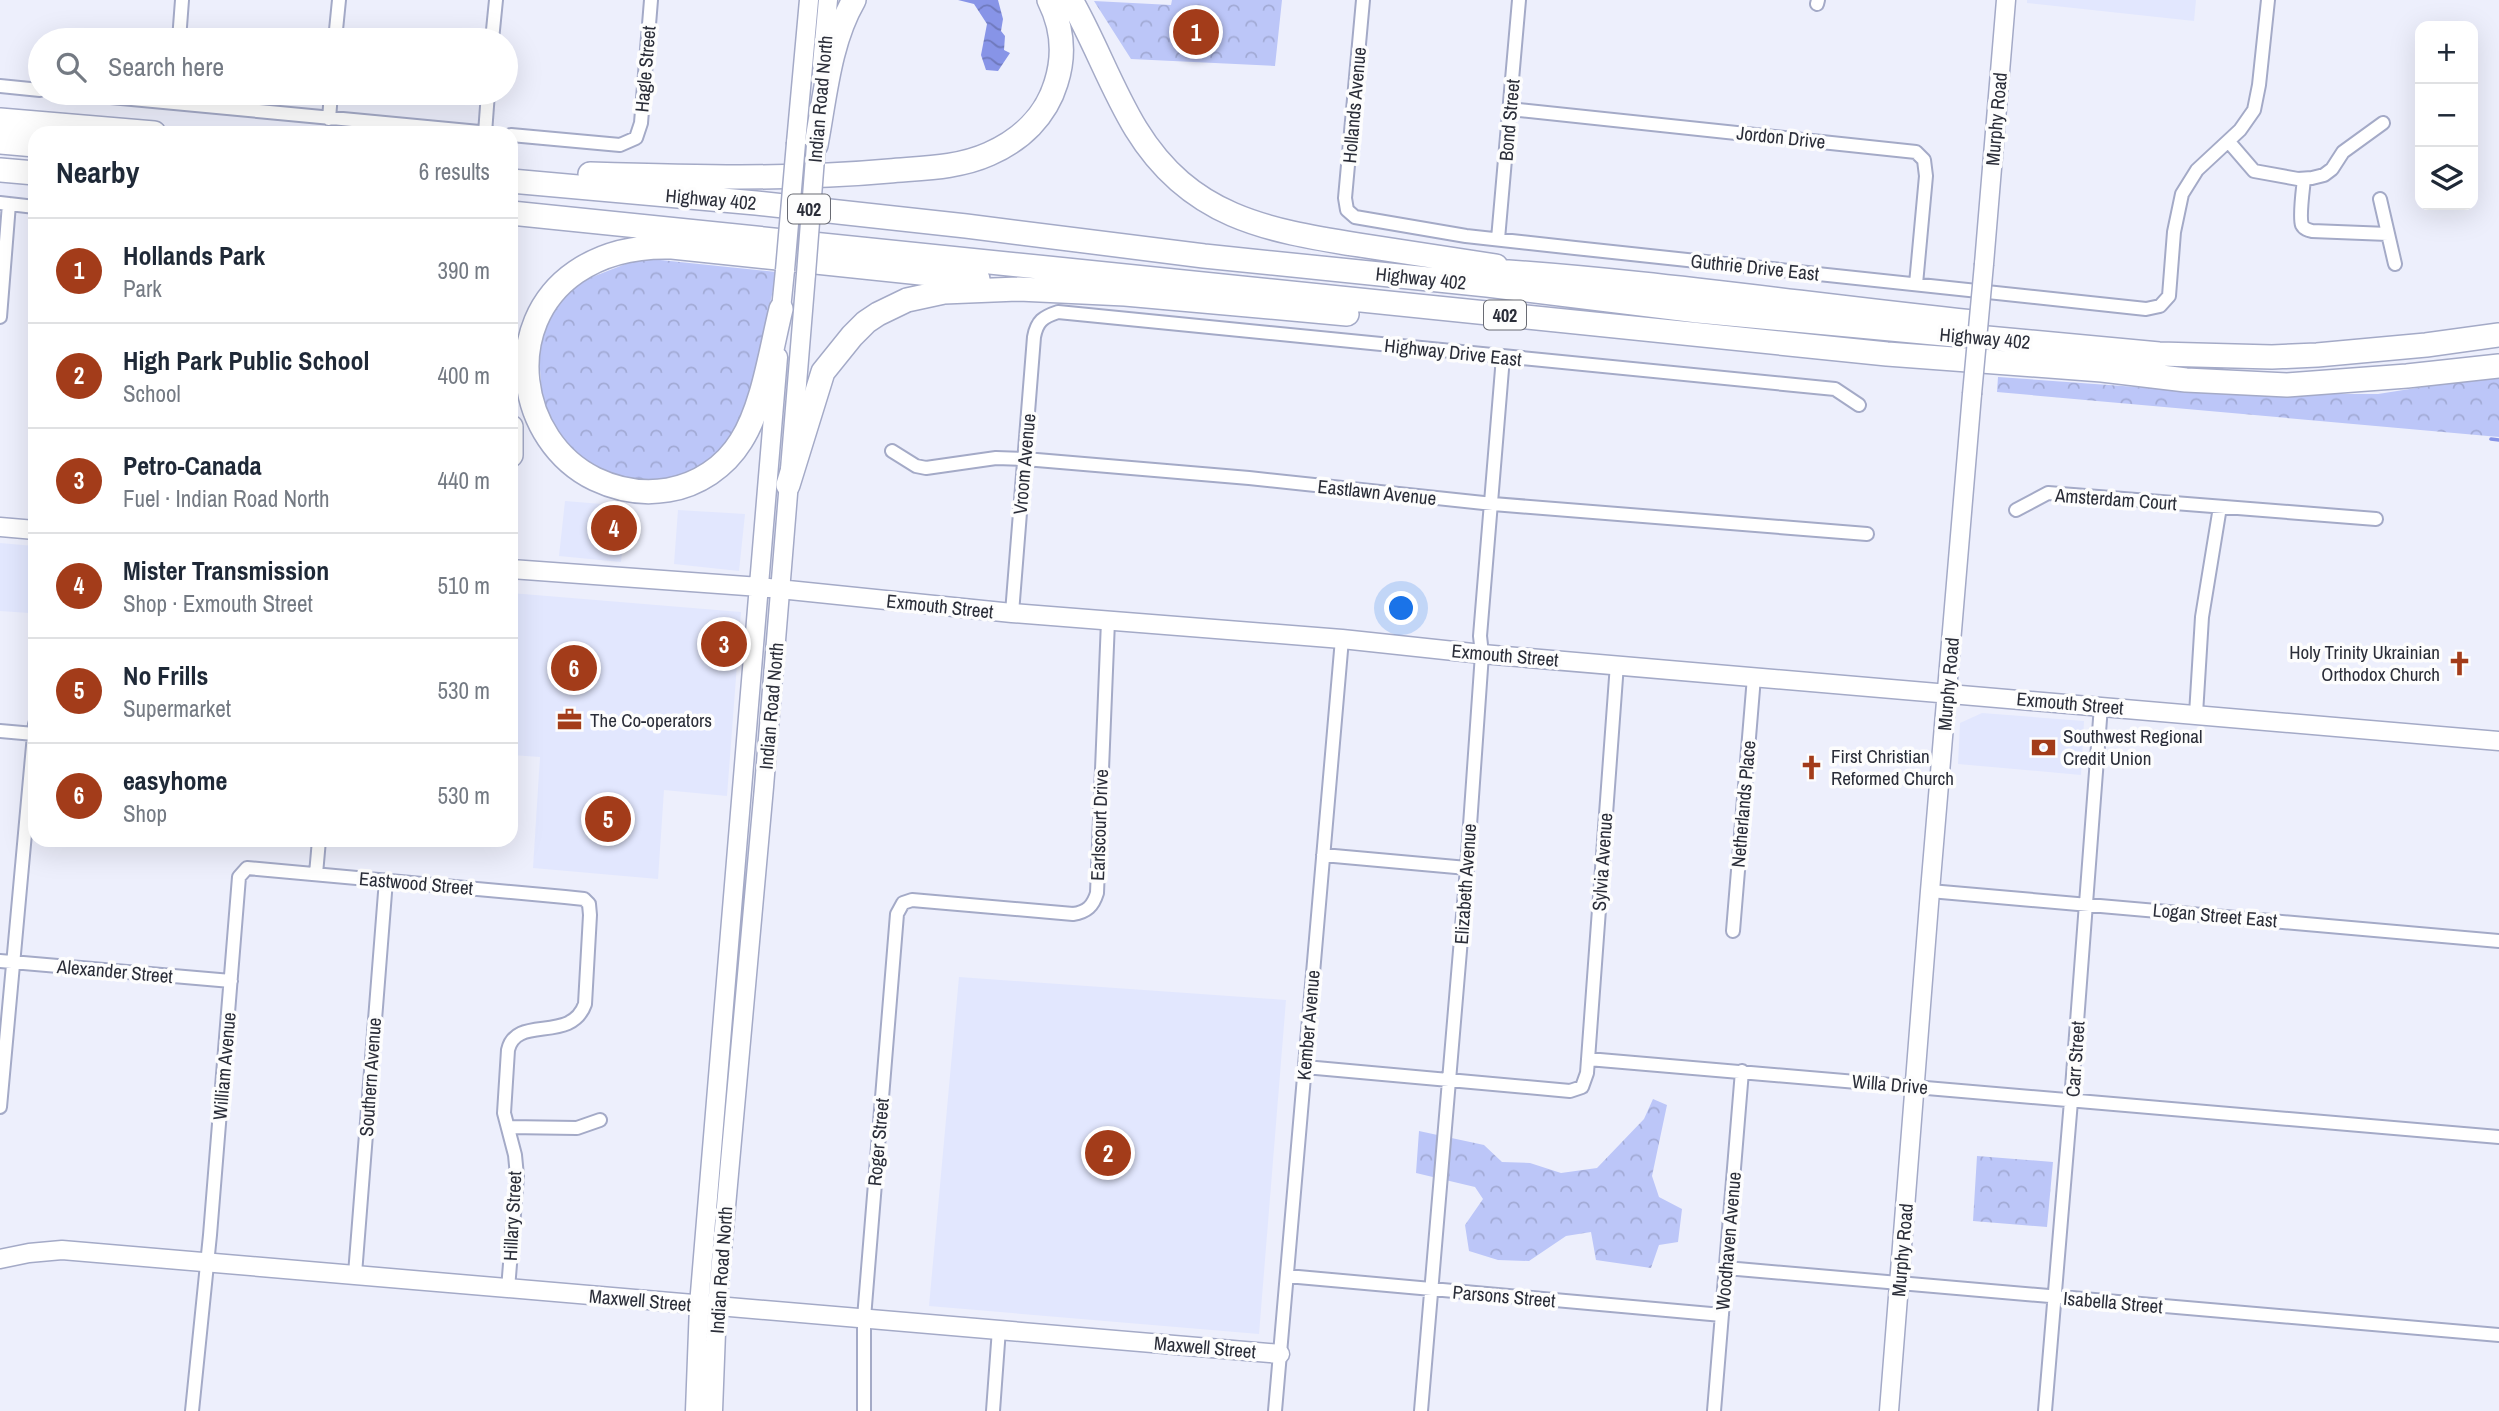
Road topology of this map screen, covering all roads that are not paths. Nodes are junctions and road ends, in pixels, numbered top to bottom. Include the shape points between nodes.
1 (182, 0) edge
2 (339, 0) edge
3 (496, 0) edge
4 (651, 0) edge
5 (808, 0) edge
6 (828, 0) edge
7 (854, 0) edge
8 (1049, 0) edge
9 (1071, 0) edge
10 (1363, 0) edge
11 (1519, 0) edge
12 (2006, 0) edge
13 (2268, 0) edge
14 (180, 28) edge
15 (336, 28) edge
16 (493, 28) edge
17 (0, 86) edge
18 (28, 89) edge
19 (226, 105) edge
20 (331, 105) edge
21 (488, 105) edge
22 (1510, 109) junction
23 (330, 119) junction
24 (0, 120) edge
25 (2383, 123) dead end
26 (71, 126) edge
27 (408, 126) edge
28 (487, 126) edge
29 (0, 131) edge
30 (28, 133) edge
31 (518, 136) edge
32 (0, 142) edge
33 (2229, 142) junction
34 (28, 144) edge
35 (806, 144) junction
36 (0, 161) edge
37 (28, 163) edge
38 (518, 169) edge
39 (0, 170) edge
40 (28, 172) edge
41 (590, 174) junction
42 (2304, 179) junction
43 (518, 182) edge
44 (518, 194) edge
45 (2380, 199) dead end
46 (5, 204) edge
47 (28, 206) edge
48 (1347, 210) joint
49 (518, 214) edge
50 (2388, 234) junction
51 (1497, 239) junction
52 (2395, 264) dead end
53 (1548, 274) junction
54 (1916, 285) junction
55 (1125, 294) junction
56 (1598, 300) junction
57 (781, 309) junction
58 (0, 317) edge
59 (1043, 317) joint
60 (2496, 336) edge
61 (1887, 354) junction
62 (1503, 357) junction
63 (2499, 366) edge
64 (1859, 405) dead end
65 (892, 451) dead end
66 (1026, 459) junction
67 (788, 485) junction
68 (1493, 504) junction
69 (2220, 507) junction
70 (2016, 510) dead end
71 (2376, 519) dead end
72 (0, 527) edge
73 (28, 529) edge
74 (1867, 534) dead end
75 (518, 570) edge
76 (760, 587) junction
77 (780, 589) junction
78 (1012, 613) junction
79 (1108, 621) junction
80 (1342, 639) junction
81 (1482, 654) junction
82 (1617, 664) junction
83 (1754, 677) junction
84 (1948, 693) junction
85 (2101, 706) junction
86 (2196, 714) junction
87 (0, 731) edge
88 (28, 733) edge
89 (2499, 741) edge
90 (28, 802) edge
91 (318, 847) edge
92 (1323, 855) junction
93 (1467, 867) junction
94 (242, 871) joint
95 (316, 874) junction
96 (386, 880) junction
97 (1930, 891) junction
98 (930, 902) joint
99 (2086, 903) junction
100 (589, 904) joint
101 (1733, 931) dead end
102 (2499, 941) edge
103 (0, 961) edge
104 (14, 962) junction
105 (231, 981) junction
106 (1588, 1059) junction
107 (1305, 1067) junction
108 (1742, 1071) junction
109 (1449, 1080) junction
110 (1915, 1086) junction
111 (2071, 1101) junction
112 (0, 1107) edge
113 (600, 1120) dead end
114 (508, 1127) junction
115 (2499, 1137) edge
116 (0, 1259) edge
117 (207, 1261) junction
118 (1726, 1268) junction
119 (355, 1275) junction
120 (1287, 1276) junction
121 (1900, 1282) junction
122 (508, 1289) junction
123 (1431, 1290) junction
124 (2054, 1297) junction
125 (699, 1305) junction
126 (717, 1306) junction
127 (1722, 1315) junction
128 (864, 1318) junction
129 (999, 1329) junction
130 (2499, 1335) edge
131 (1280, 1354) junction
132 (192, 1411) edge
133 (695, 1411) edge
134 (713, 1411) edge
135 (864, 1411) edge
136 (993, 1411) edge
137 (1275, 1411) edge
138 (1421, 1411) edge
139 (1714, 1411) edge
140 (1889, 1411) edge
141 (2045, 1411) edge

1 - 14 street
2 - 15 street
3 - 16 street
4 - 31 street, Hagle Street via 636,138 620,145
5 - 35 main road, Indian Road North
6 - 35 main road, Indian Road North
7 - 35 highway
8 - 41 highway via 1061,40 1055,89 1028,129 986,156 932,168 860,174
9 - 53 highway via 1149,148 1185,186 1221,211 1313,237
10 - 48 street, Hollands Avenue
11 - 22 street, Bond Street
12 - 84 main road, Murphy Road, bridge
13 - 33 street via 2254,110
17 - 18 street
19 - 23 street
20 - 23 street
21 - 28 street
22 - 51 street, Bond Street
22 - 54 street, Jordon Drive via 1916,152 1924,160 1926,176
23 - 27 street
24 - 26 highway
25 - 42 street via 2343,152 2332,169
29 - 30 highway
32 - 34 highway
33 - 42 street via 2254,171
33 - 54 street, Guthrie Drive East via 2197,170 2182,194 2169,296 2154,309
35 - 57 main road, Indian Road North, bridge
35 - 67 main road, Indian Road North, bridge via 806,274
36 - 37 highway
38 - 41 highway
39 - 40 highway
41 - 53 highway via 1248,247
42 - 50 street via 2305,229
43 - 56 highway, Highway 402 / 402 via 966,226
44 - 56 highway via 755,214 1485,293
45 - 50 street
46 - 47 street
46 - 58 street
48 - 51 street, Guthrie Drive East via 1355,217
49 - 61 highway, Highway 402 / 402
50 - 52 street
51 - 54 street, Guthrie Drive East
53 - 60 highway via 2187,343 2300,346
55 - 57 highway via 671,247 627,250 574,273 545,306 526,361 533,412 561,455 603,483 643,492 692,483 720,466 748,430
55 - 61 highway via 1720,347
55 - 67 highway via 964,290 907,300 878,314 852,336 823,372
56 - 60 highway, Highway 402 / 402 via 2172,354 2317,355
57 - 76 main road, Indian Road North
59 - 62 street, Highway Drive East via 1058,312
59 - 66 street, Vroom Avenue via 1034,337
61 - 63 highway, Highway 402 / 402 via 2287,385
62 - 64 street, Highway Drive East via 1835,389
62 - 68 street, Elizabeth Avenue
65 - 66 street, Eastlawn Avenue via 926,468 996,458
66 - 68 street, Eastlawn Avenue
66 - 78 street, Vroom Avenue
67 - 77 main road, Indian Road North
68 - 74 street, Eastlawn Avenue
68 - 81 street, Elizabeth Avenue
69 - 70 street, Amsterdam Court via 2048,493
69 - 71 street, Amsterdam Court
69 - 86 street via 2202,617
72 - 73 main road
75 - 76 main road, Exmouth Street
76 - 77 main road, Exmouth Street
76 - 125 main road, Indian Road North
77 - 78 main road, Exmouth Street
77 - 126 main road, Indian Road North
78 - 79 main road, Exmouth Street
79 - 80 main road, Exmouth Street
79 - 98 street, Earlscourt Drive via 1094,902 1073,914
80 - 81 main road, Exmouth Street
80 - 92 street, Kember Avenue
81 - 82 main road, Exmouth Street
81 - 93 street, Elizabeth Avenue
82 - 83 main road, Exmouth Street
82 - 106 street, Sylvia Avenue
83 - 84 main road, Exmouth Street
83 - 101 street, Netherlands Place
84 - 85 main road, Exmouth Street
84 - 97 main road, Murphy Road
85 - 86 main road, Exmouth Street
85 - 99 street, Carr Street
86 - 89 main road, Exmouth Street
87 - 88 street
90 - 104 street
91 - 95 street
92 - 93 street
92 - 107 street, Kember Avenue
93 - 109 street, Elizabeth Avenue
94 - 95 street, Eastwood Street via 255,868
94 - 105 street, William Avenue
95 - 96 street, Eastwood Street
96 - 100 street, Eastwood Street via 584,899
96 - 119 street, Southern Avenue
97 - 99 street, Logan Street East
97 - 110 main road, Murphy Road
98 - 128 street, Roger Street via 907,901 897,914
99 - 102 street, Logan Street East
99 - 111 street, Carr Street
100 - 114 street, Hillary Street via 582,1013 570,1024 521,1033 510,1042 504,1105
103 - 104 street, Alexander Street
104 - 105 street, Alexander Street
104 - 112 street
105 - 117 street, William Avenue
106 - 108 street, Willa Drive
106 - 109 street via 1582,1087 1577,1090
107 - 109 street
107 - 120 street, Kember Avenue
108 - 110 street, Willa Drive
108 - 118 street, Woodhaven Avenue
109 - 123 street, Elizabeth Avenue
110 - 111 street, Willa Drive
110 - 121 main road, Murphy Road
111 - 115 street, Willa Drive
111 - 124 street, Carr Street
113 - 114 street via 577,1128
114 - 122 street, Hillary Street via 517,1176
116 - 117 main road, Maxwell Street via 62,1250
117 - 119 main road, Maxwell Street
117 - 132 street, William Avenue
118 - 121 street, Isabella Street
118 - 127 street, Woodhaven Avenue
119 - 122 main road, Maxwell Street
120 - 123 street, Parsons Street
120 - 131 street, Kember Avenue
121 - 124 street, Isabella Street
121 - 140 main road, Murphy Road
122 - 125 main road, Maxwell Street
123 - 127 street, Parsons Street
123 - 138 street, Elizabeth Avenue
124 - 130 street, Isabella Street
124 - 141 street, Carr Street
125 - 126 main road, Maxwell Street
125 - 133 main road, Indian Road North
126 - 128 main road, Maxwell Street
126 - 134 main road, Indian Road North
127 - 139 street, Woodhaven Avenue
128 - 129 main road, Maxwell Street
128 - 135 street, Roger Street
129 - 131 main road, Maxwell Street
129 - 136 street
131 - 137 street, Kember Avenue

